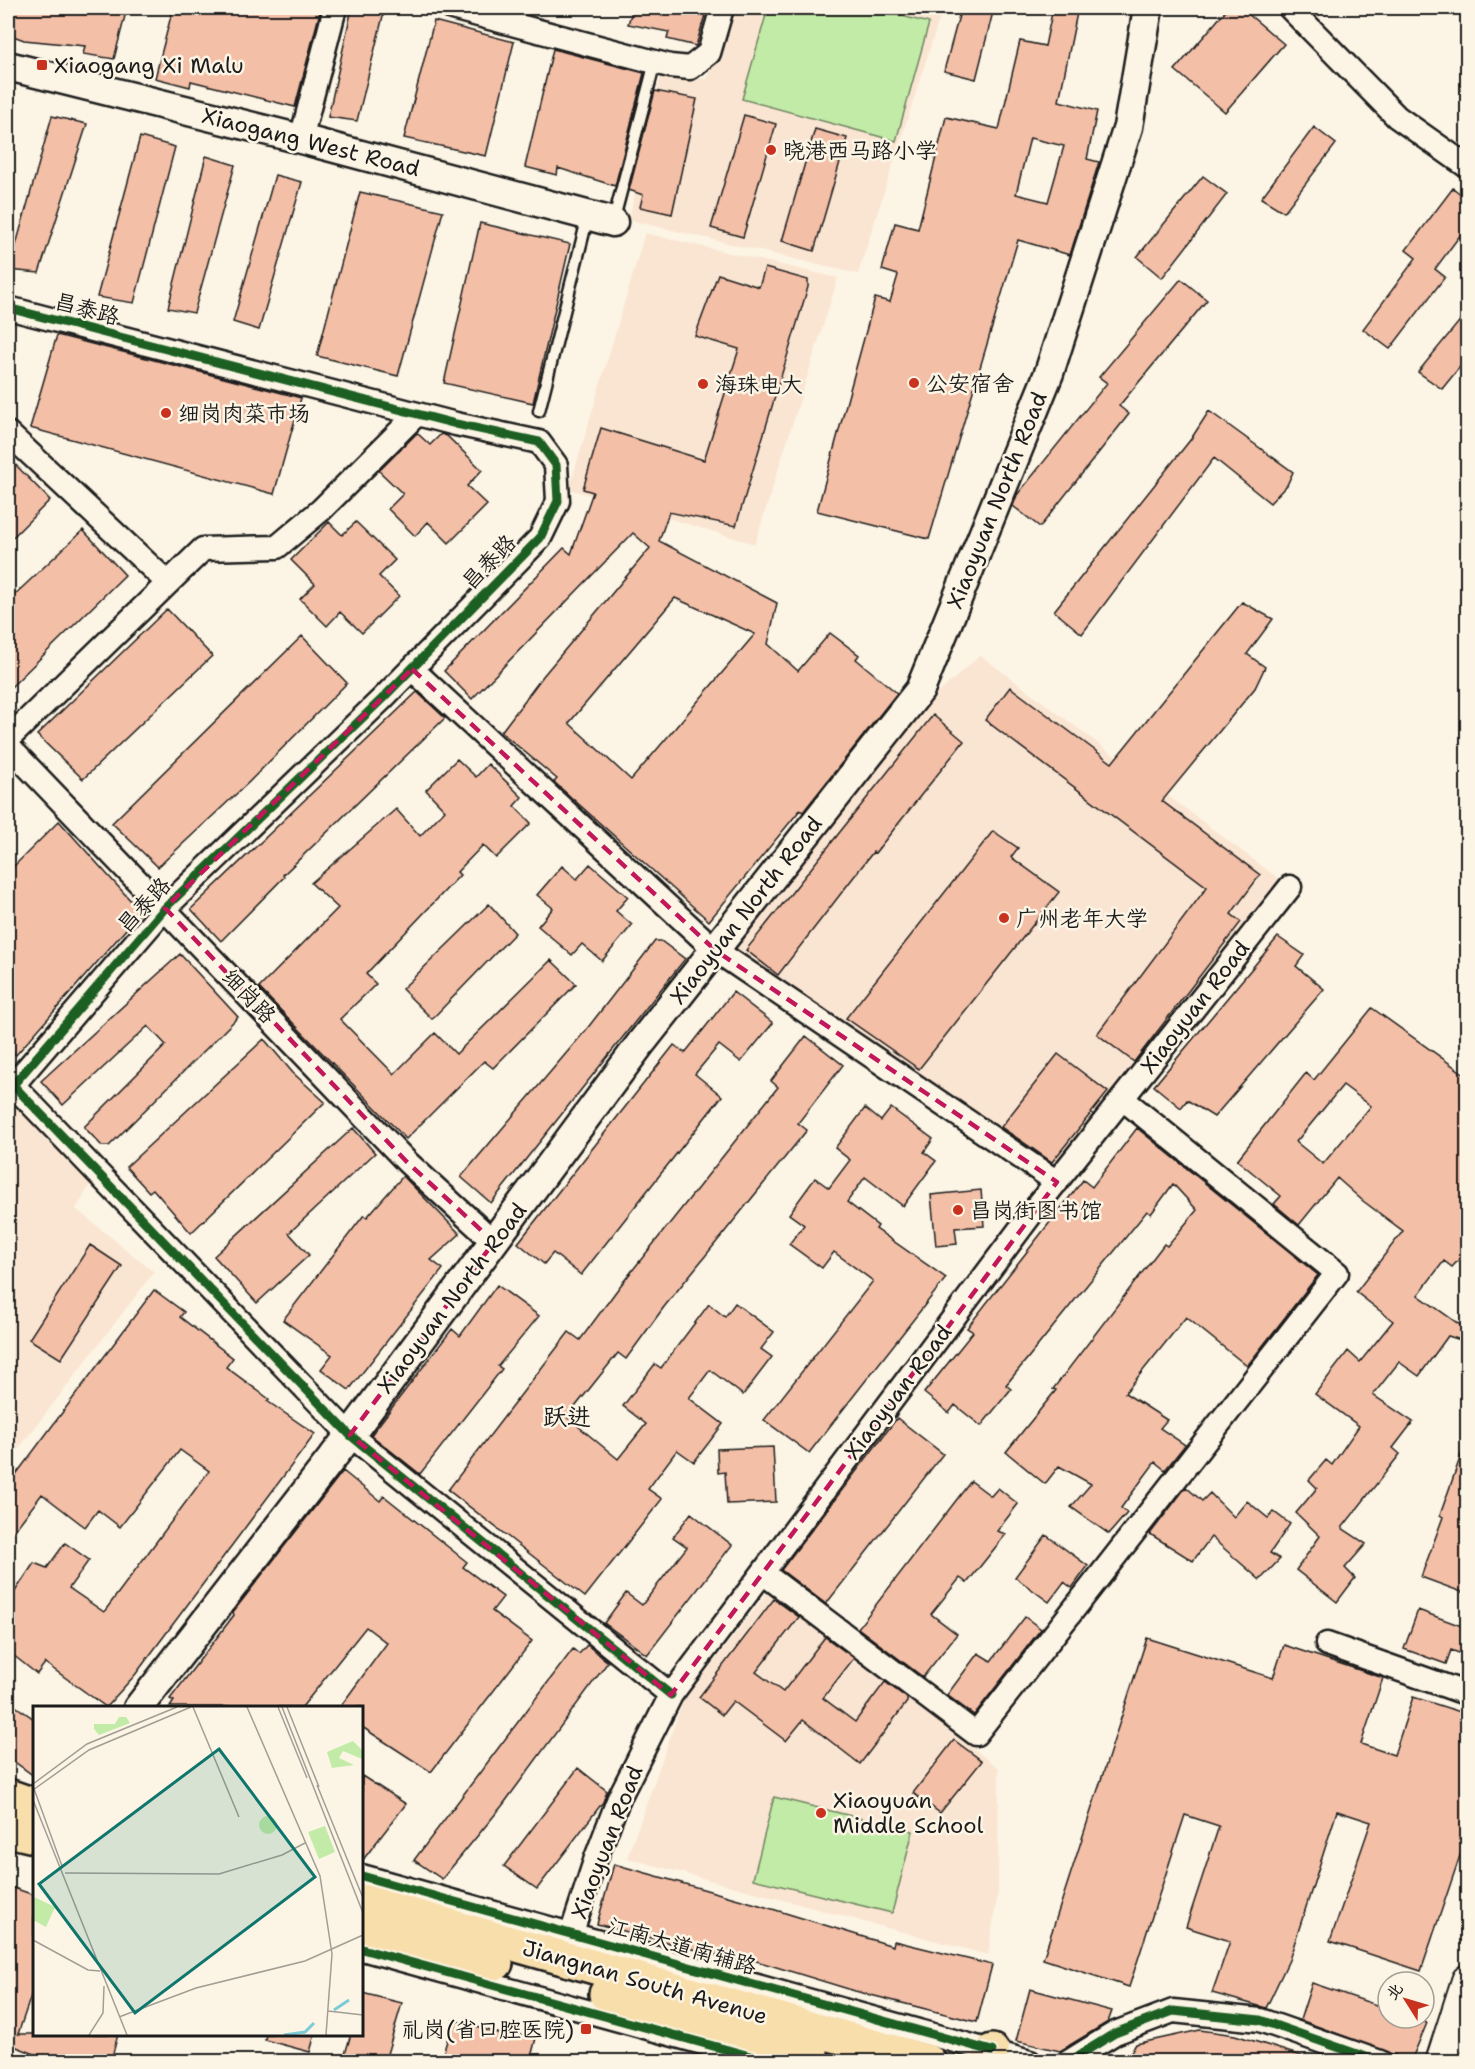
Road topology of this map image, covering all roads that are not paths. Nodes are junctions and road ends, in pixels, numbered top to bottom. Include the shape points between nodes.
1 (335, 8) edge
2 (452, 8) edge
3 (722, 8) edge
4 (1148, 8) edge
5 (1290, 8) edge
6 (655, 62) junction
7 (8, 66) edge
8 (301, 139) junction
9 (1467, 167) edge
10 (600, 219) junction
11 (8, 308) edge
12 (539, 411) dead end
13 (417, 414) junction
14 (8, 433) edge
15 (168, 583) junction
16 (412, 669) junction
17 (8, 739) edge
18 (8, 747) edge
19 (1290, 887) dead end
20 (165, 908) junction
21 (715, 950) junction
22 (1123, 1099) junction
23 (1057, 1182) junction
24 (494, 1242) junction
25 (350, 1435) junction
26 (763, 1573) junction
27 (1327, 1644) dead end
28 (1467, 1694) edge
29 (671, 1695) junction
30 (139, 1706) edge
31 (8, 1796) edge
32 (33, 1805) edge
33 (8, 1830) edge
34 (33, 1836) edge
35 (363, 1877) edge
36 (363, 1901) edge
37 (363, 1926) edge
38 (429, 1932) junction
39 (571, 1935) junction
40 (363, 1949) edge
41 (1467, 1981) edge
42 (704, 2009) junction
43 (990, 2056) edge
44 (771, 2061) edge
45 (854, 2061) edge
46 (929, 2061) edge
47 (1030, 2061) edge
48 (1068, 2061) edge
49 (1380, 2061) edge
50 (1442, 2061) edge

1 - 8 street
2 - 6 street
3 - 6 street via 708,53 690,68
4 - 21 street, Xiaoyuan North Road via 1128,127 1049,373 920,690
5 - 9 street via 1398,117
6 - 10 lane
7 - 8 street, Xiaogang West Road
8 - 10 street, Xiaogang West Road
10 - 12 lane
11 - 13 street, 昌泰路
13 - 15 street via 321,510 277,547 203,549
13 - 16 street, 昌泰路 via 539,442 556,465 558,501 540,538
14 - 15 street
15 - 17 street
16 - 20 street, 昌泰路
16 - 21 street
18 - 20 street, 细岗路
19 - 22 street, Xiaoyuan Road
20 - 24 street, 细岗路 via 407,1162
20 - 25 street, 昌泰路 via 14,1085
21 - 23 street
21 - 24 street, Xiaoyuan North Road
22 - 23 street, Xiaoyuan Road
22 - 26 street via 1336,1273 976,1734
23 - 26 street, Xiaoyuan Road
24 - 25 street, Xiaoyuan North Road
25 - 29 street
25 - 30 street, Xiaoyuan North Road
26 - 29 street, Xiaoyuan Road
27 - 28 street
29 - 39 street, Xiaoyuan Road via 619,1798
31 - 32 main road
33 - 34 main road
35 - 38 street, 江南大道南辅路
36 - 38 main road, Jiangnan South Avenue
37 - 38 main road, Jiangnan South Avenue
38 - 39 street, 江南大道南辅路
38 - 40 street, 江南大道南辅路
38 - 42 main road, Jiangnan South Avenue
38 - 42 street, 江南大道南辅路
39 - 42 street, 江南大道南辅路
41 - 50 main road
42 - 43 street, 江南大道南辅路
42 - 44 street, 江南大道南辅路
42 - 45 main road, Jiangnan South Avenue
42 - 46 main road, Jiangnan South Avenue
43 - 47 street, 江南大道南辅路
48 - 49 street via 1115,2033 1173,2011 1260,2020

